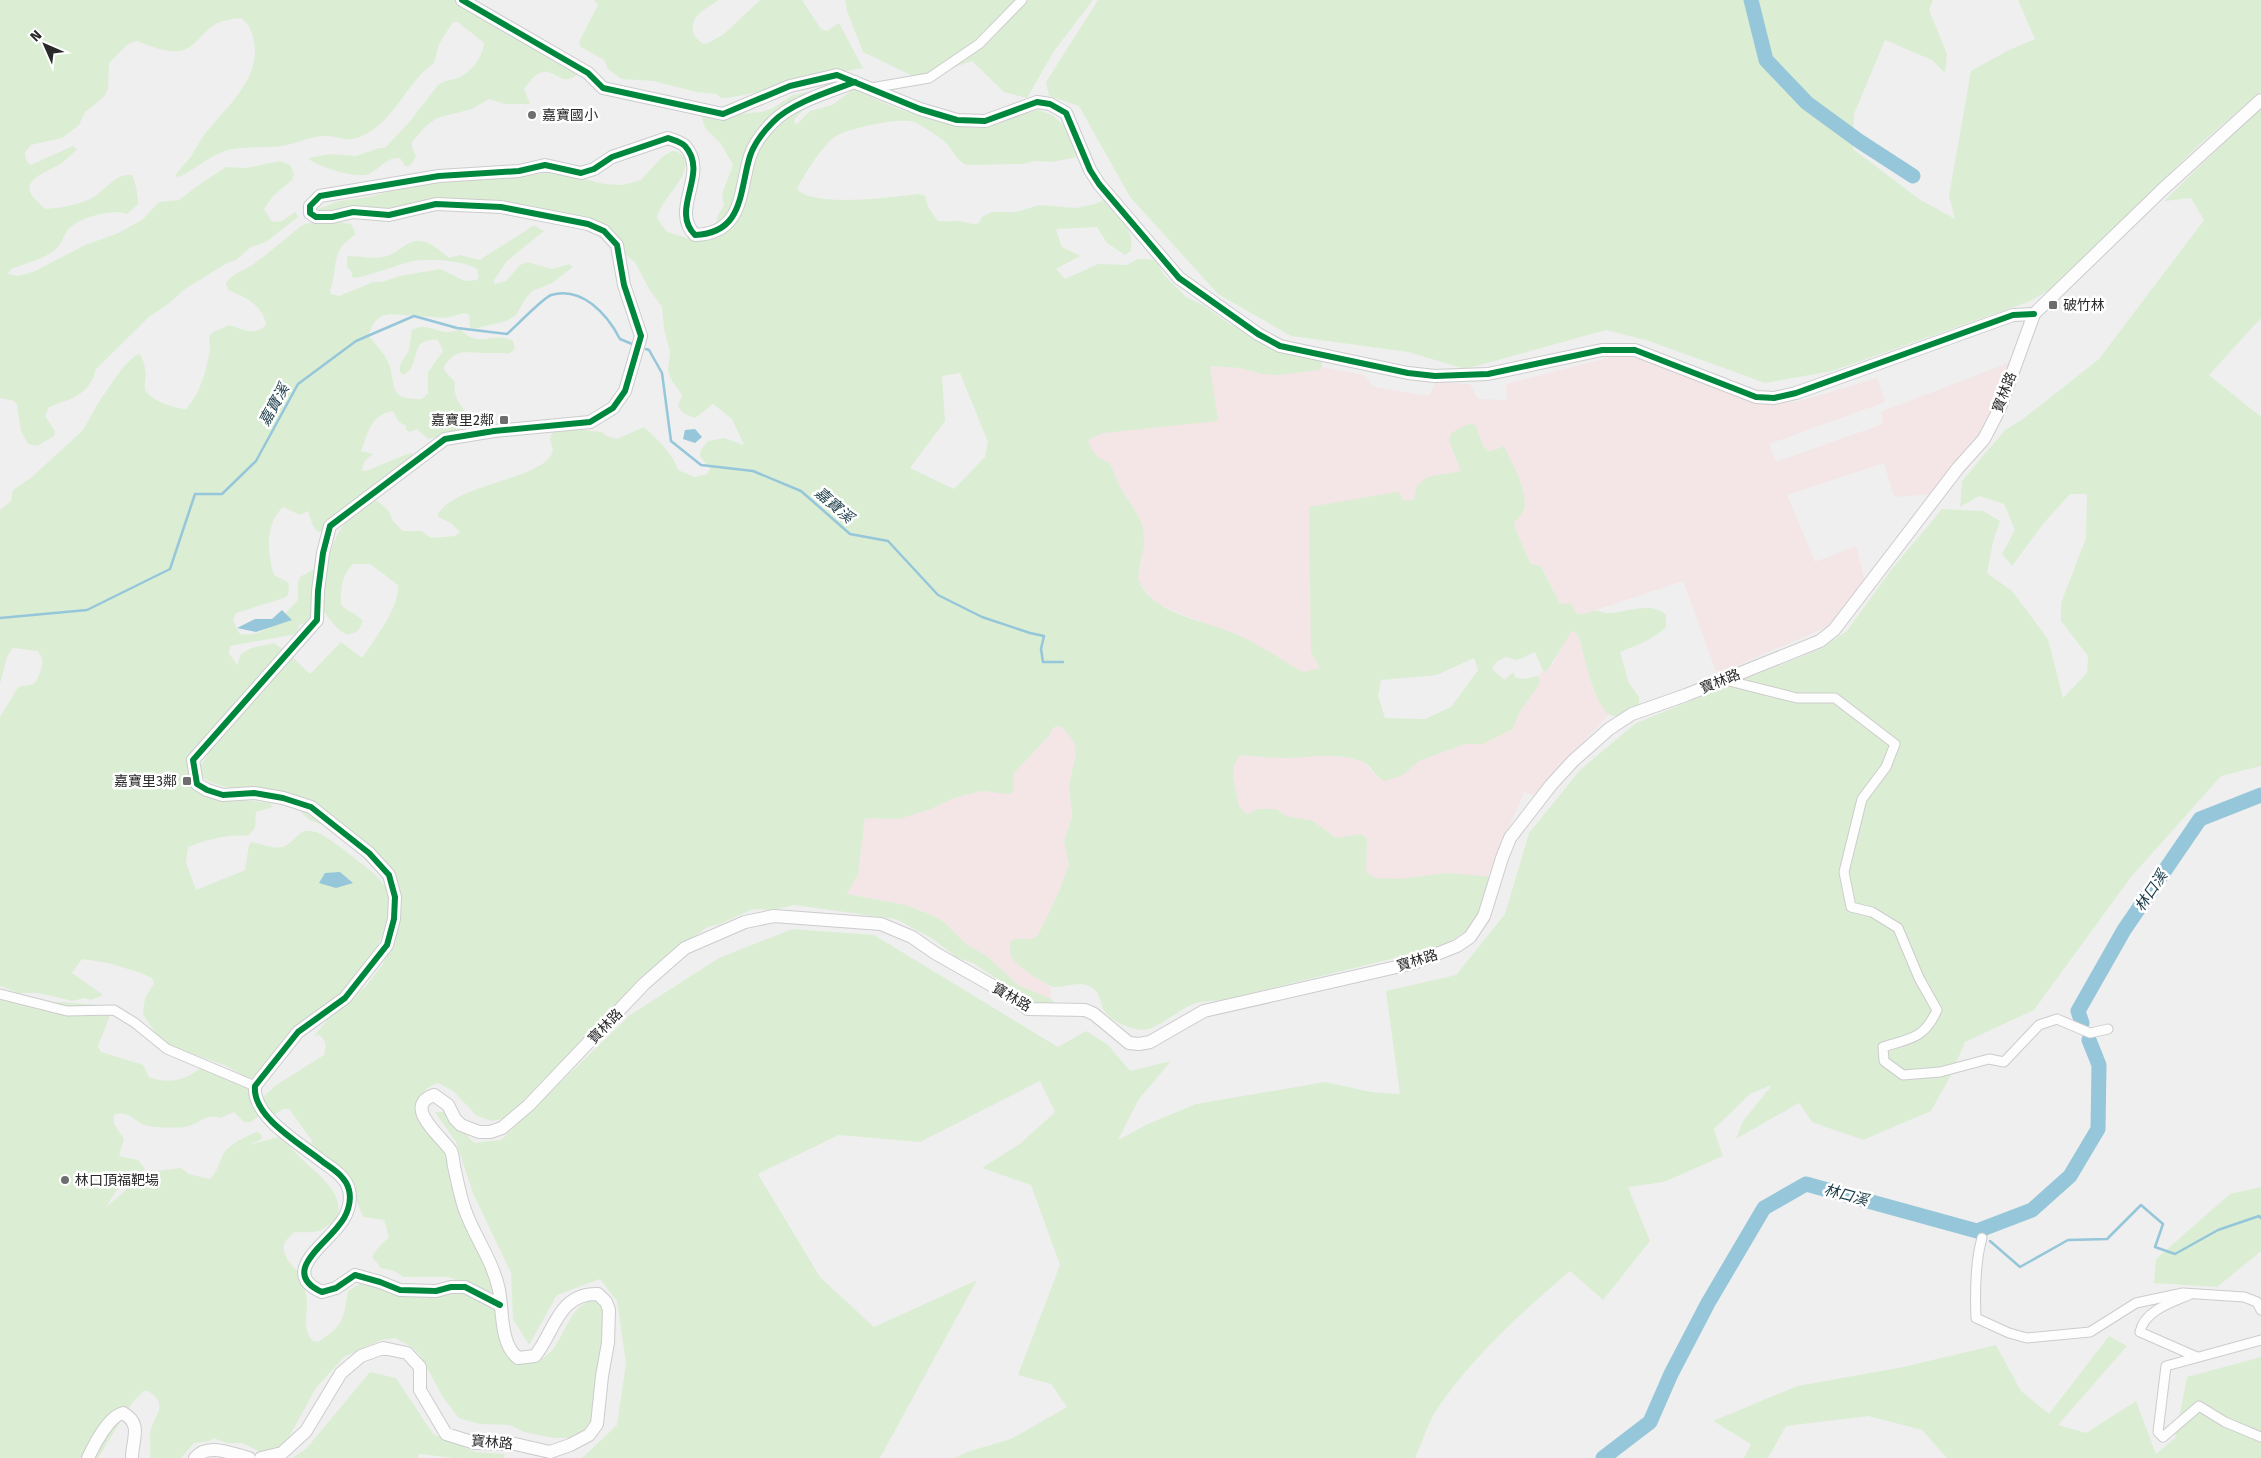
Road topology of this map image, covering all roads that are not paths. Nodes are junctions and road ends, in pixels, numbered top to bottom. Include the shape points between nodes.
1 (462, 0) edge
2 (1022, 0) edge
3 (855, 82) junction
4 (871, 88) junction
5 (2261, 100) edge
6 (2034, 314) junction
7 (1722, 679) junction
8 (0, 994) edge
9 (2108, 1029) dead end
10 (255, 1086) junction
11 (1982, 1238) dead end
12 (2193, 1293) junction
13 (500, 1305) junction
14 (2261, 1310) edge
15 (2261, 1340) edge
16 (2197, 1357) junction
17 (2261, 1437) edge
18 (88, 1458) edge
19 (132, 1458) edge
20 (195, 1458) edge
21 (249, 1458) edge
22 (261, 1458) edge

1 - 3 street via 588,73 604,88 665,102 723,114 790,86 837,75
2 - 4 street via 979,44 929,78
3 - 4 street
3 - 10 street via 806,101 774,120 750,155 738,207 721,229 709,234 695,235 685,222 685,205 692,186 694,162 685,146 668,138 612,157 581,173 545,165 519,171 439,176 320,196 310,206 310,213 316,217 353,212 390,215 436,204 501,207 588,224 604,231 617,245 624,284 641,336 625,391 613,408 590,422 494,431 445,440 330,526 323,553 317,620 193,760 198,784 207,790 223,795 254,793 311,807 370,853 390,875 395,897 394,919 387,945 345,998 298,1032
4 - 6 street via 920,109 971,122 1037,102 1050,104 1066,113 1090,170 1110,199 1169,268 1190,287 1280,346 1408,373 1435,376 1488,374 1602,350 1635,350 1756,397 1774,398 2013,315
5 - 6 street, 寶林路
6 - 7 street, 寶林路 via 1984,439 1958,468 1834,630 1820,642
7 - 9 street via 1797,698 1835,698 1895,744 1886,767 1862,799 1844,872 1851,907 1872,912 1898,928 1919,978 1938,1010 1930,1025 1919,1035 1883,1047 1884,1060 1903,1075 1940,1072 1989,1059 2004,1062 2039,1025 2056,1019 2090,1033
7 - 13 street, 寶林路 via 1632,714 1609,729 1573,762 1510,838 1484,916 1470,937 1457,946 1414,963 1204,1011 1150,1042 1128,1043 1085,1010 1028,1009 912,937 881,924 774,916 745,922 685,948 644,984 529,1105 502,1128 479,1132 462,1125 448,1105 434,1095 422,1103 421,1110 427,1122 451,1151 465,1210 490,1260
8 - 10 street via 67,1011 114,1010 167,1049
10 - 13 street via 254,1096 264,1114 336,1171 349,1190 347,1213 308,1258 306,1279 313,1289 322,1292 336,1288 355,1275 400,1290 436,1291 465,1287
11 - 12 street via 1975,1294 1976,1318 2027,1338 2090,1332 2136,1303 2184,1292
12 - 14 street via 2244,1297 2257,1302
12 - 16 street via 2150,1315 2141,1324 2140,1332
13 - 22 street, 寶林路 via 507,1344 518,1358 526,1358 535,1356 560,1312 571,1302 589,1294 598,1294 606,1302 609,1310 608,1343 598,1424 589,1435 550,1452 515,1444 475,1444 446,1434 420,1390 420,1367 407,1352 383,1348 360,1356 341,1373 306,1431 282,1453
15 - 16 street
16 - 17 street via 2166,1366 2158,1432 2163,1437 2199,1406 2225,1422
18 - 19 street via 116,1414 123,1413 136,1428
20 - 21 street via 208,1449

